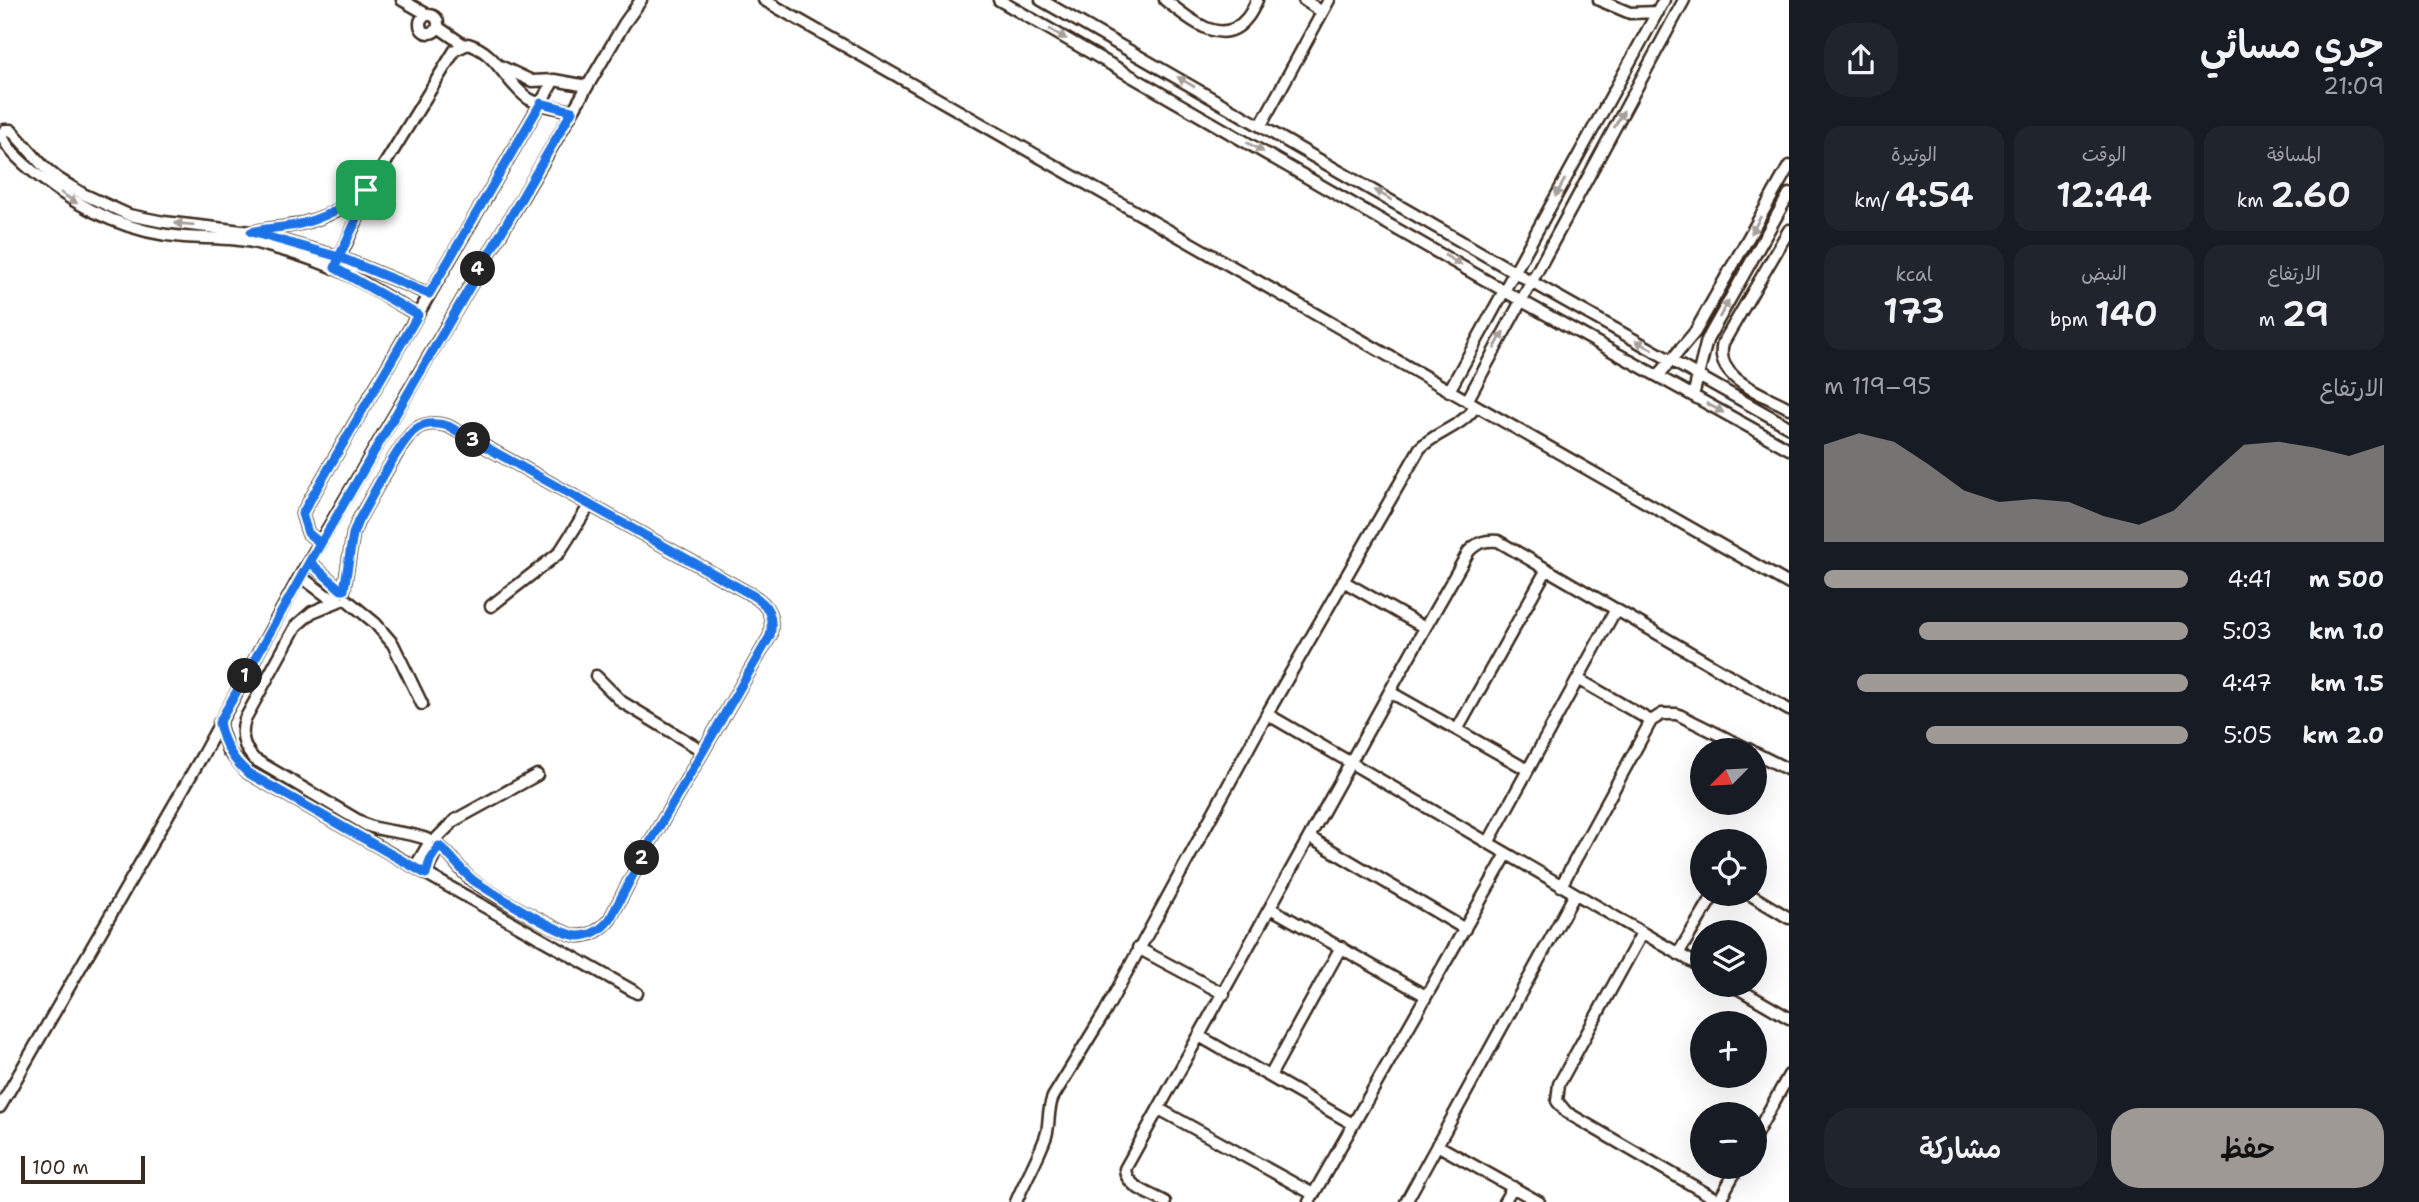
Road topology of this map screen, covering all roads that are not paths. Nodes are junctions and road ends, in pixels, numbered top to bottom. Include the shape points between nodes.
1 (402, 0) edge
2 (641, 0) edge
3 (764, 0) edge
4 (999, 0) edge
5 (1041, 0) edge
6 (1165, 0) edge
7 (1257, 0) edge
8 (1304, 0) edge
9 (1329, 0) edge
10 (1599, 0) edge
11 (1664, 0) edge
12 (1684, 0) edge
13 (1322, 12) junction
14 (1658, 12) junction
15 (428, 15) junction
16 (438, 27) junction
17 (464, 45) junction
18 (499, 66) junction
19 (554, 80) junction
20 (587, 86) junction
21 (541, 103) junction
22 (572, 111) junction
23 (1261, 125) junction
24 (1582, 149) junction
25 (1598, 158) junction
26 (1789, 166) edge
27 (375, 180) junction
28 (1788, 196) edge
29 (1789, 230) edge
30 (251, 232) junction
31 (339, 257) junction
32 (335, 268) junction
33 (1514, 272) junction
34 (1531, 281) junction
35 (1504, 290) junction
36 (429, 294) junction
37 (1520, 300) junction
38 (418, 315) junction
39 (1671, 360) junction
40 (1698, 375) junction
41 (1658, 376) junction
42 (1449, 391) junction
43 (1693, 396) junction
44 (1471, 404) junction
45 (1789, 408) edge
46 (1789, 427) edge
47 (1789, 449) edge
48 (589, 506) junction
49 (320, 543) junction
50 (310, 562) junction
51 (1547, 569) junction
52 (300, 576) junction
53 (1343, 582) junction
54 (1789, 584) edge
55 (342, 596) junction
56 (491, 607) dead end
57 (1616, 609) junction
58 (1425, 628) junction
59 (596, 676) dead end
60 (1578, 679) junction
61 (1390, 692) junction
62 (422, 704) dead end
63 (1789, 710) edge
64 (1267, 713) junction
65 (1651, 720) junction
66 (219, 723) junction
67 (1457, 730) junction
68 (1726, 738) edge
69 (703, 751) junction
70 (1768, 759) edge
71 (1351, 763) junction
72 (1528, 770) junction
73 (1789, 770) edge
74 (537, 775) dead end
75 (1310, 837) junction
76 (434, 843) junction
77 (1488, 843) junction
78 (1507, 855) junction
79 (415, 867) junction
80 (426, 874) junction
81 (1561, 886) junction
82 (1575, 894) junction
83 (1767, 905) edge
84 (1707, 906) edge
85 (1270, 908) junction
86 (1789, 918) edge
87 (1465, 929) junction
88 (1642, 933) junction
89 (1341, 947) junction
90 (1138, 948) junction
91 (1678, 954) junction
92 (1690, 961) edge
93 (637, 993) dead end
94 (1224, 994) junction
95 (1426, 996) junction
96 (1753, 997) edge
97 (1789, 1018) edge
98 (1199, 1036) junction
99 (1789, 1075) edge
100 (1270, 1076) junction
101 (0, 1107) edge
102 (1159, 1109) junction
103 (1767, 1114) edge
104 (1353, 1124) junction
105 (1437, 1144) junction
106 (1732, 1179) edge
107 (1513, 1187) junction
108 (1311, 1198) edge
109 (1720, 1201) edge
110 (1016, 1202) edge
111 (1164, 1202) edge
112 (1406, 1202) edge
113 (1504, 1202) edge
114 (1539, 1202) edge

1 - 15 street
2 - 20 street
3 - 42 street
4 -> 35 street
23 -> 5 street
6 - 7 street via 1200,27 1224,31 1245,20
8 - 13 street
9 - 13 street
10 - 14 street via 1630,13
11 - 14 street
25 -> 12 street
13 - 23 street
14 - 24 street
15 - 16 street via 437,20
15 - 16 street via 420,22 423,32 433,33
16 - 17 street
17 - 18 street via 480,48
17 - 27 street via 451,53
18 - 19 street via 532,80
18 - 21 street via 525,95
19 - 20 street
19 - 21 street
20 - 22 street
21 - 22 street
21 - 36 street
22 - 49 street
33 -> 23 street
24 - 25 street
24 -> 33 street
25 - 34 street
26 -> 39 street via 1700,324
27 - 30 street via 344,206 320,218
27 - 31 street
40 -> 28 street via 1707,340
29 - 45 street via 1723,344 1721,358 1731,376
30 - 31 street
30 -> 32 street via 129,215 57,178 11,130 2,134 33,172 106,218 145,232 262,244
31 - 32 street
31 - 36 street
32 - 38 street
33 - 34 street
33 - 35 street
34 - 37 street
39 -> 34 street
35 - 37 street
35 - 42 street
36 - 38 street
37 - 41 street
44 -> 37 street
38 - 49 street via 302,514 308,533
39 - 40 street
39 - 41 street
40 - 43 street
40 - 46 street
41 - 43 street
42 - 44 street
43 -> 47 street
44 - 53 street via 1461,423 1420,448
44 - 54 street
48 - 55 street via 448,426 423,425 409,435 358,521
48 - 56 street via 559,553
48 - 69 street via 752,595 767,608 770,636
49 - 50 street
50 - 52 street
50 - 55 street
51 - 57 street
51 - 58 street via 1498,541 1477,544
51 - 67 street
52 - 55 street via 327,596
52 - 66 street
53 - 58 street
53 - 64 street
55 - 62 street via 393,643
55 - 76 street via 296,626 244,719 244,745 254,759 366,825
57 - 60 street
57 - 63 street
58 - 61 street
59 - 69 street via 622,702
60 - 65 street
60 - 72 street
61 - 67 street
61 - 71 street
64 - 71 street
64 - 90 street
65 - 68 street via 1677,714
65 - 81 street
66 - 79 street via 228,751 248,773
66 - 101 street
67 - 72 street
69 - 76 street via 610,919 595,932 566,934 471,880 451,855
70 - 73 street
71 - 75 street
71 - 77 street
72 - 77 street
74 - 76 street via 455,820
75 - 85 street
75 - 87 street
76 - 79 street
76 - 80 street
77 - 78 street
78 - 81 street
78 - 87 street
79 - 80 street
80 - 93 street
81 - 82 street
82 - 88 street
82 - 105 street
83 - 86 street
84 - 91 street
85 - 89 street
85 - 94 street
87 - 95 street
88 - 91 street
88 - 109 street via 1559,1084 1557,1101 1566,1112
89 - 95 street
89 - 100 street
90 - 94 street
90 - 110 street via 1053,1097 1045,1139
91 - 92 street
94 - 98 street
95 - 104 street
96 - 97 street
98 - 100 street
98 - 102 street
99 - 103 street
100 - 104 street
102 - 108 street
102 - 111 street via 1125,1174 1130,1182
104 - 108 street
105 - 107 street
105 - 112 street
106 - 109 street
107 - 113 street
107 - 114 street

